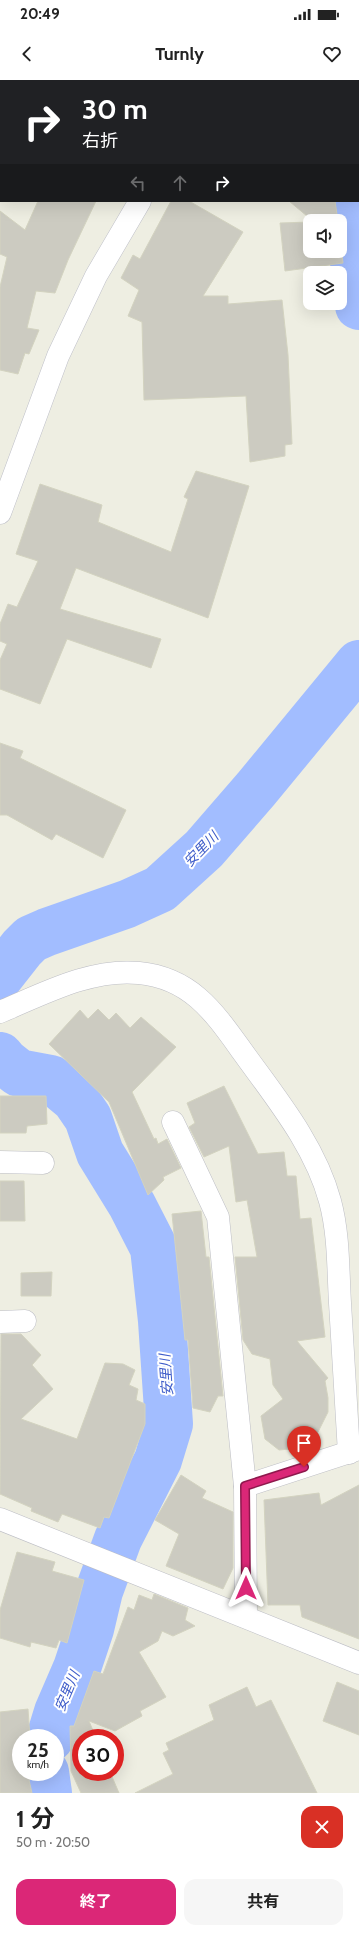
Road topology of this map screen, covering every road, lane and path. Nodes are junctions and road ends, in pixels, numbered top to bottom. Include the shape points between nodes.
1 (139, 202) edge
2 (0, 513) edge
3 (0, 1012) edge
4 (173, 1122) dead end
5 (0, 1162) edge
6 (43, 1163) dead end
7 (25, 1321) dead end
8 (0, 1322) edge
9 (354, 1451) edge
10 (245, 1486) junction
11 (0, 1519) edge
12 (246, 1617) junction
13 (359, 1663) edge

1 - 2 street via 96,276 58,356
3 - 9 street via 85,978 104,974 138,973 170,980 186,988 206,1004 280,1104 306,1146 330,1201 338,1258
4 - 10 street via 218,1217
5 - 6 street
7 - 8 street
9 - 10 street
10 - 12 street
11 - 12 street
12 - 13 street

